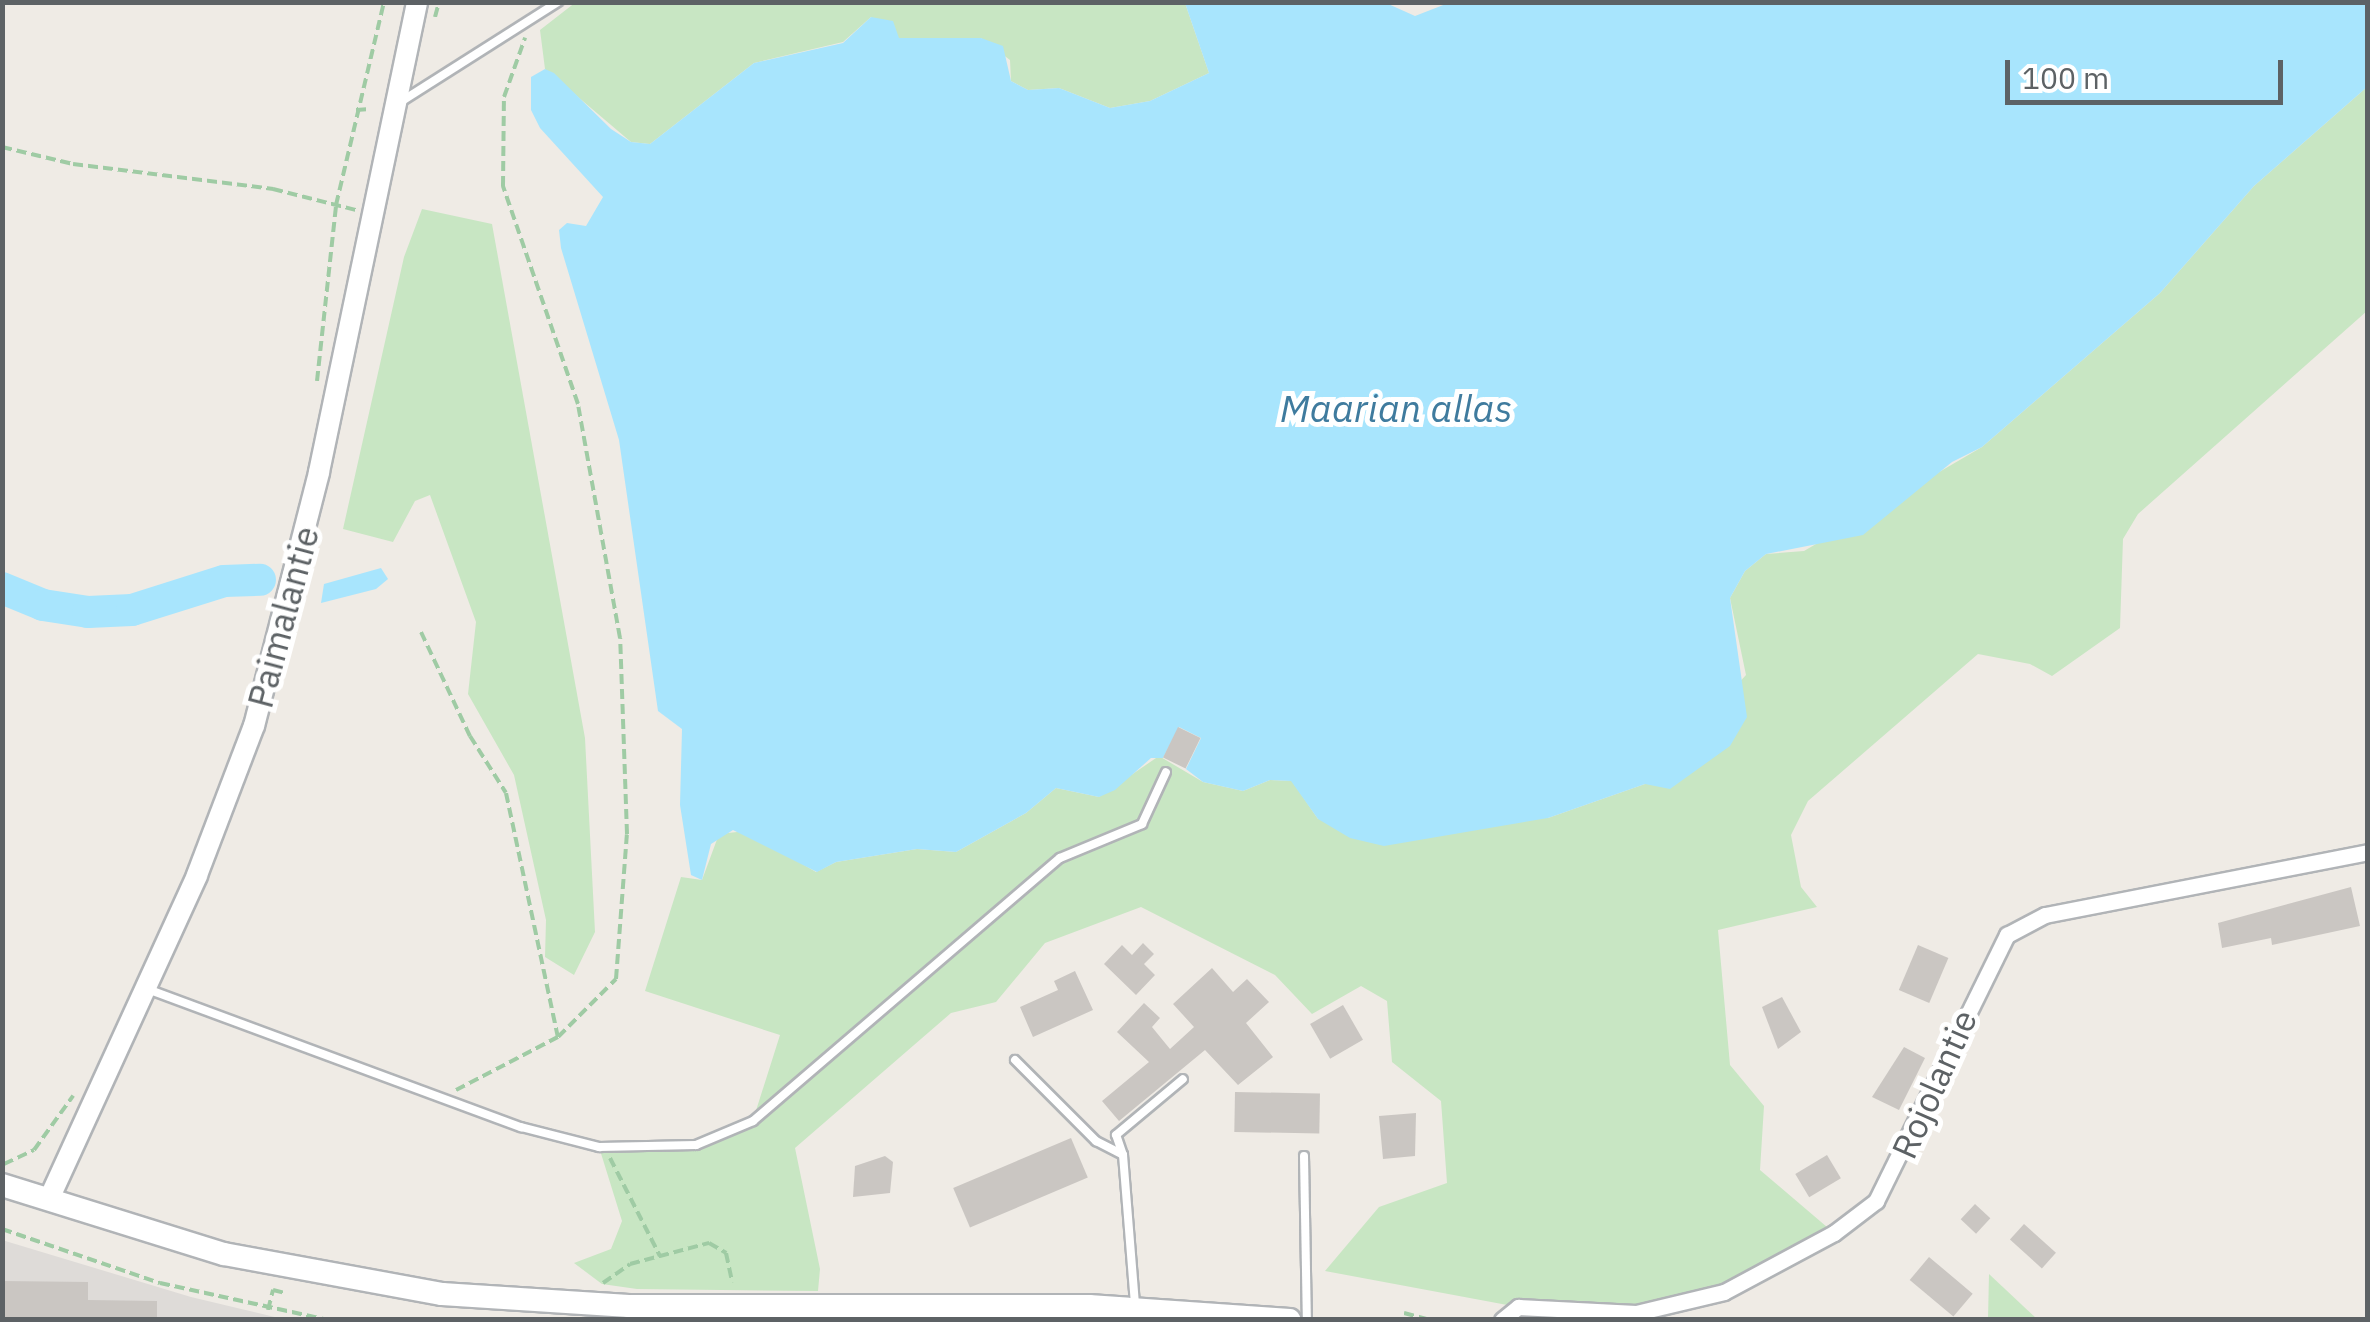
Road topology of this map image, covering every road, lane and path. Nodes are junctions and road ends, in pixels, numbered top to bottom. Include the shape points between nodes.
1 (384, 2) edge
2 (417, 2) edge
3 (558, 2) edge
4 (530, 24) junction
5 (394, 106) junction
6 (370, 109) dead end
7 (356, 110) junction
8 (2, 147) edge
9 (336, 205) junction
10 (370, 213) junction
11 (315, 397) dead end
12 (421, 632) dead end
13 (1166, 772) dead end
14 (2368, 852) edge
15 (146, 989) junction
16 (558, 1036) junction
17 (1015, 1060) dead end
18 (1183, 1079) dead end
19 (82, 1081) dead end
20 (444, 1100) junction
21 (607, 1147) junction
22 (1123, 1154) junction
23 (1304, 1156) dead end
24 (5, 1174) edge
25 (49, 1199) junction
26 (2, 1229) edge
27 (660, 1256) junction
28 (732, 1282) dead end
29 (285, 1293) dead end
30 (590, 1305) junction
31 (1135, 1309) junction
32 (268, 1310) junction
33 (629, 1313) edge
34 (817, 1313) edge
35 (1404, 1314) dead end
36 (328, 1320) edge
37 (1290, 1320) edge
38 (1307, 1320) edge
39 (1431, 1320) edge
40 (1502, 1320) edge

1 - 7 path
2 - 5 street, Paimalantie
3 - 4 lane
4 - 5 lane
4 - 16 path via 504,96 503,186 578,404 627,717 616,979
5 - 10 street, Paimalantie
6 - 7 path
7 - 9 path
8 - 9 path via 73,164 273,188
9 - 10 path
9 - 11 path
10 - 15 street, Paimalantie via 320,472 265,690 229,798
12 - 16 path via 470,736 506,793
13 - 21 lane via 1142,824 1060,858 753,1120 696,1145
14 - 40 street, Rojolantie via 2045,915 2007,935 1899,1164 1862,1212 1724,1292 1636,1314 1518,1307
15 - 20 lane
15 - 25 street, Paimalantie
16 - 20 path
17 - 22 lane via 1096,1141
18 - 22 lane via 1116,1135
19 - 24 path via 34,1150
20 - 21 lane
21 - 27 path via 630,1206
22 - 31 lane
23 - 38 lane
24 - 25 main road
25 - 30 main road via 292,1270 442,1294
26 - 32 path
27 - 28 path via 718,1246 730,1259
27 - 30 path via 613,1272
29 - 32 path via 272,1290
30 - 33 main road
31 - 34 main road
31 - 37 main road
32 - 36 path
33 - 34 main road
35 - 39 path

